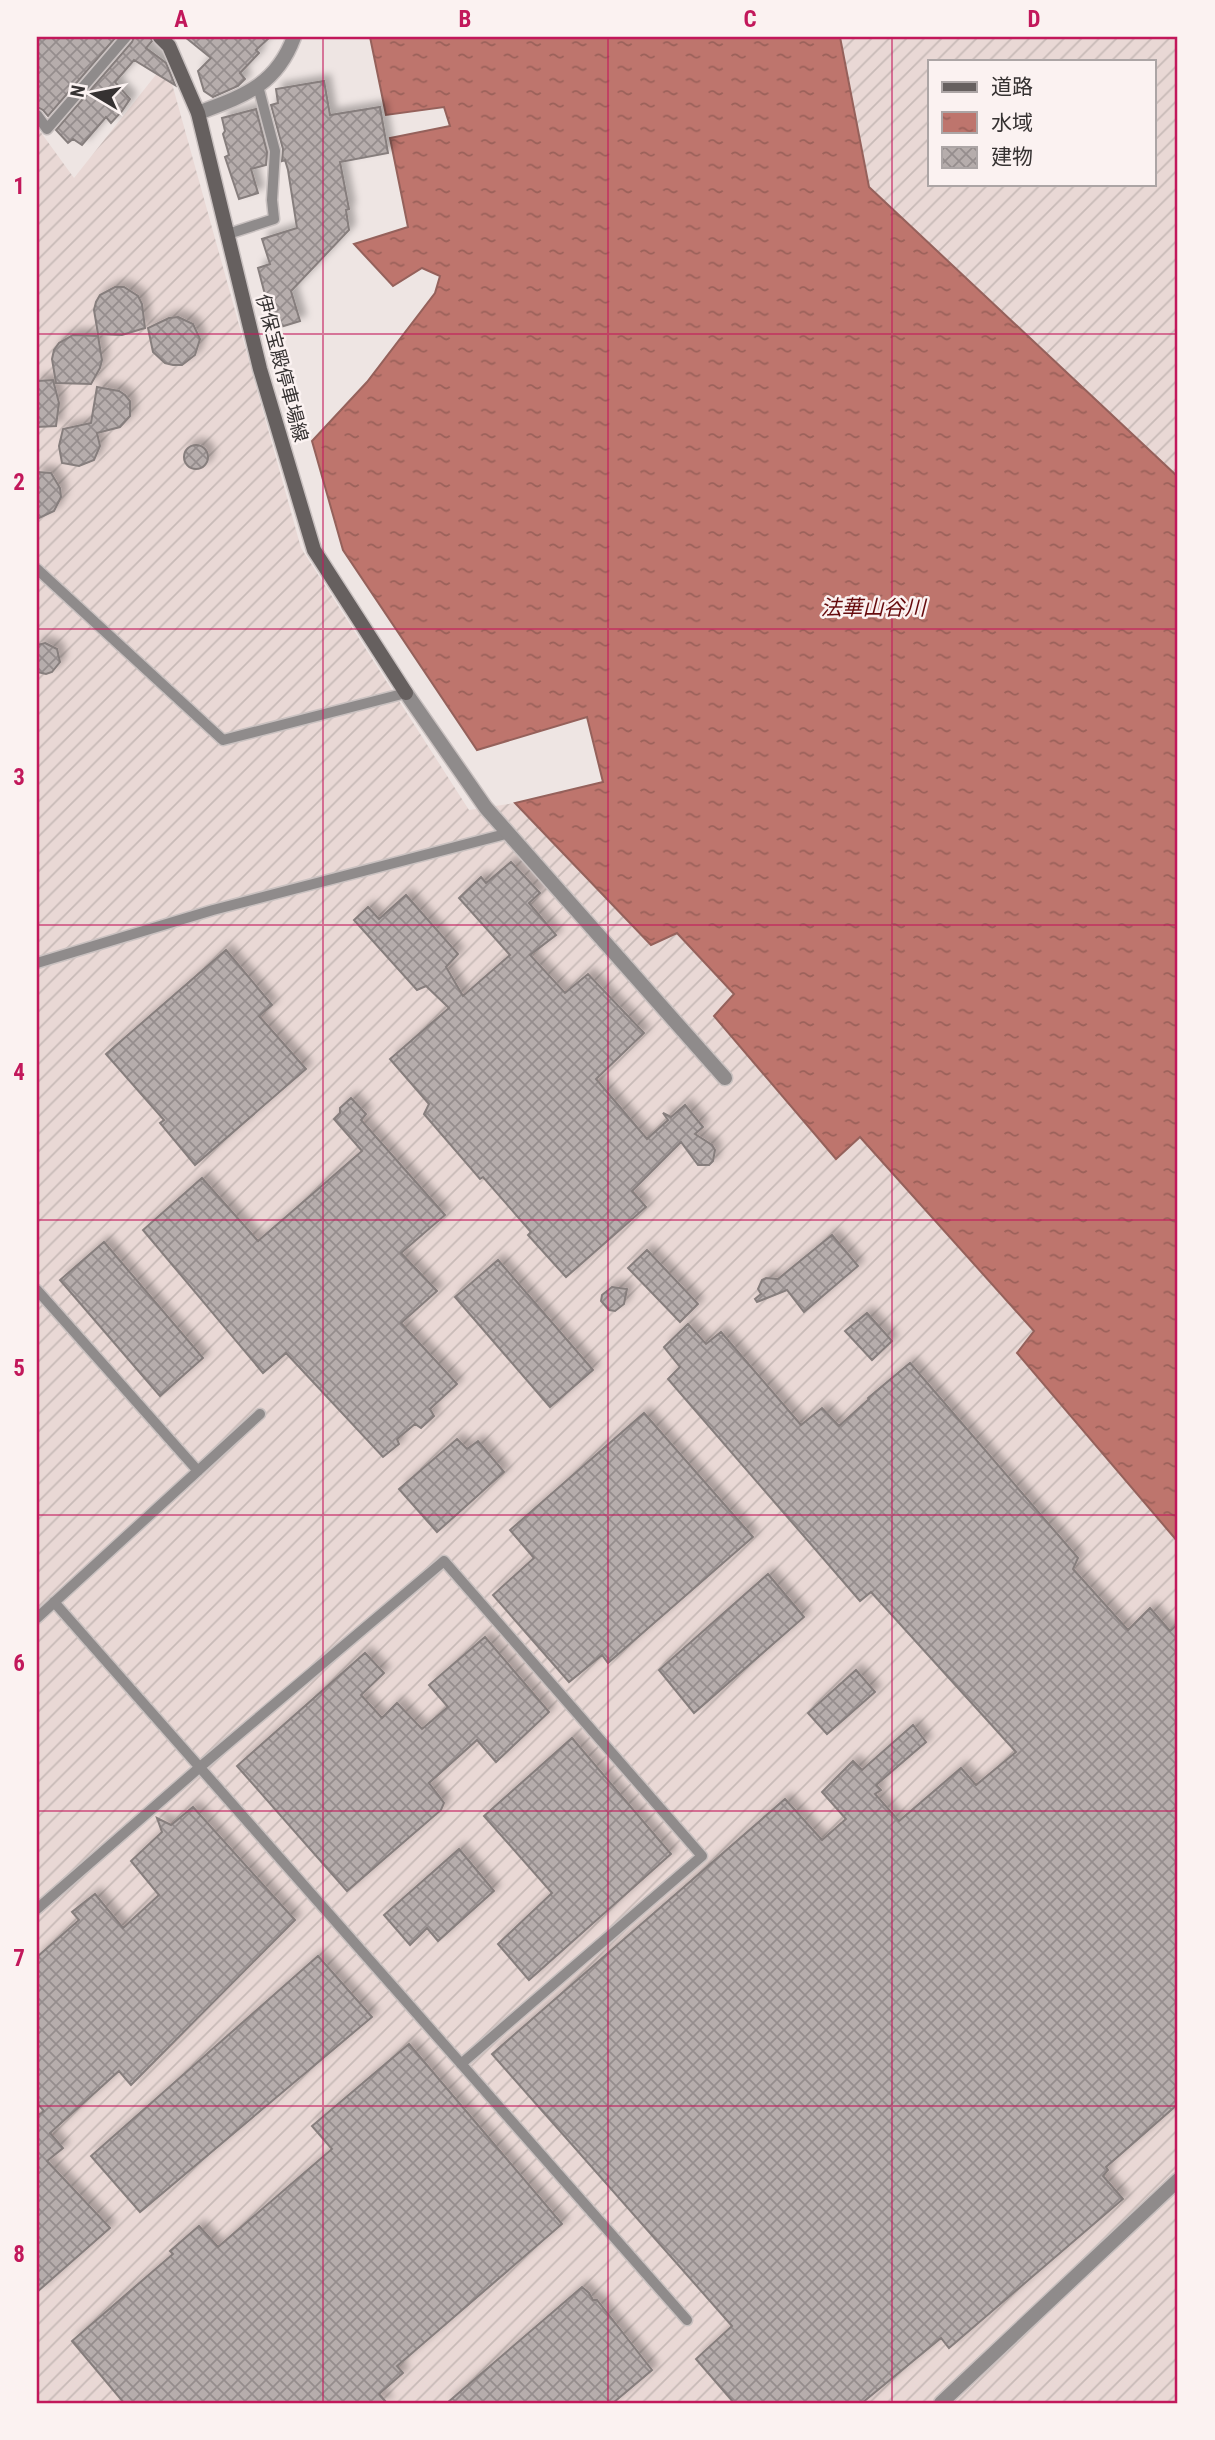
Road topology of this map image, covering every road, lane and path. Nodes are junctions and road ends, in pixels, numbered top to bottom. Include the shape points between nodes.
1 (126, 37) edge
2 (160, 37) edge
3 (294, 37) edge
4 (258, 86) junction
5 (198, 113) junction
6 (37, 115) edge
7 (228, 234) junction
8 (37, 569) edge
9 (407, 694) junction
10 (509, 833) junction
11 (37, 963) edge
12 (725, 1078) dead end
13 (37, 1290) edge
14 (261, 1414) dead end
15 (198, 1471) junction
16 (54, 1602) junction
17 (37, 1618) edge
18 (200, 1767) junction
19 (37, 1909) edge
20 (461, 2064) junction
21 (1178, 2180) edge
22 (687, 2320) dead end
23 (940, 2403) edge

1 - 6 lane via 47,129
2 - 5 main road, 伊保宝殿停車場線 via 169,46
3 - 4 street via 279,68
4 - 5 street
4 - 7 lane via 275,152 274,219
5 - 7 main road, 伊保宝殿停車場線
7 - 9 main road, 伊保宝殿停車場線 via 260,369 314,550
8 - 9 lane via 223,740
9 - 10 street via 486,808
10 - 11 lane via 213,910
10 - 12 street
13 - 15 lane
14 - 15 lane
15 - 16 lane
16 - 17 lane
16 - 18 lane
18 - 19 lane
18 - 20 lane
18 - 20 lane via 444,1562 453,1572 702,1856
20 - 22 lane
21 - 23 street

